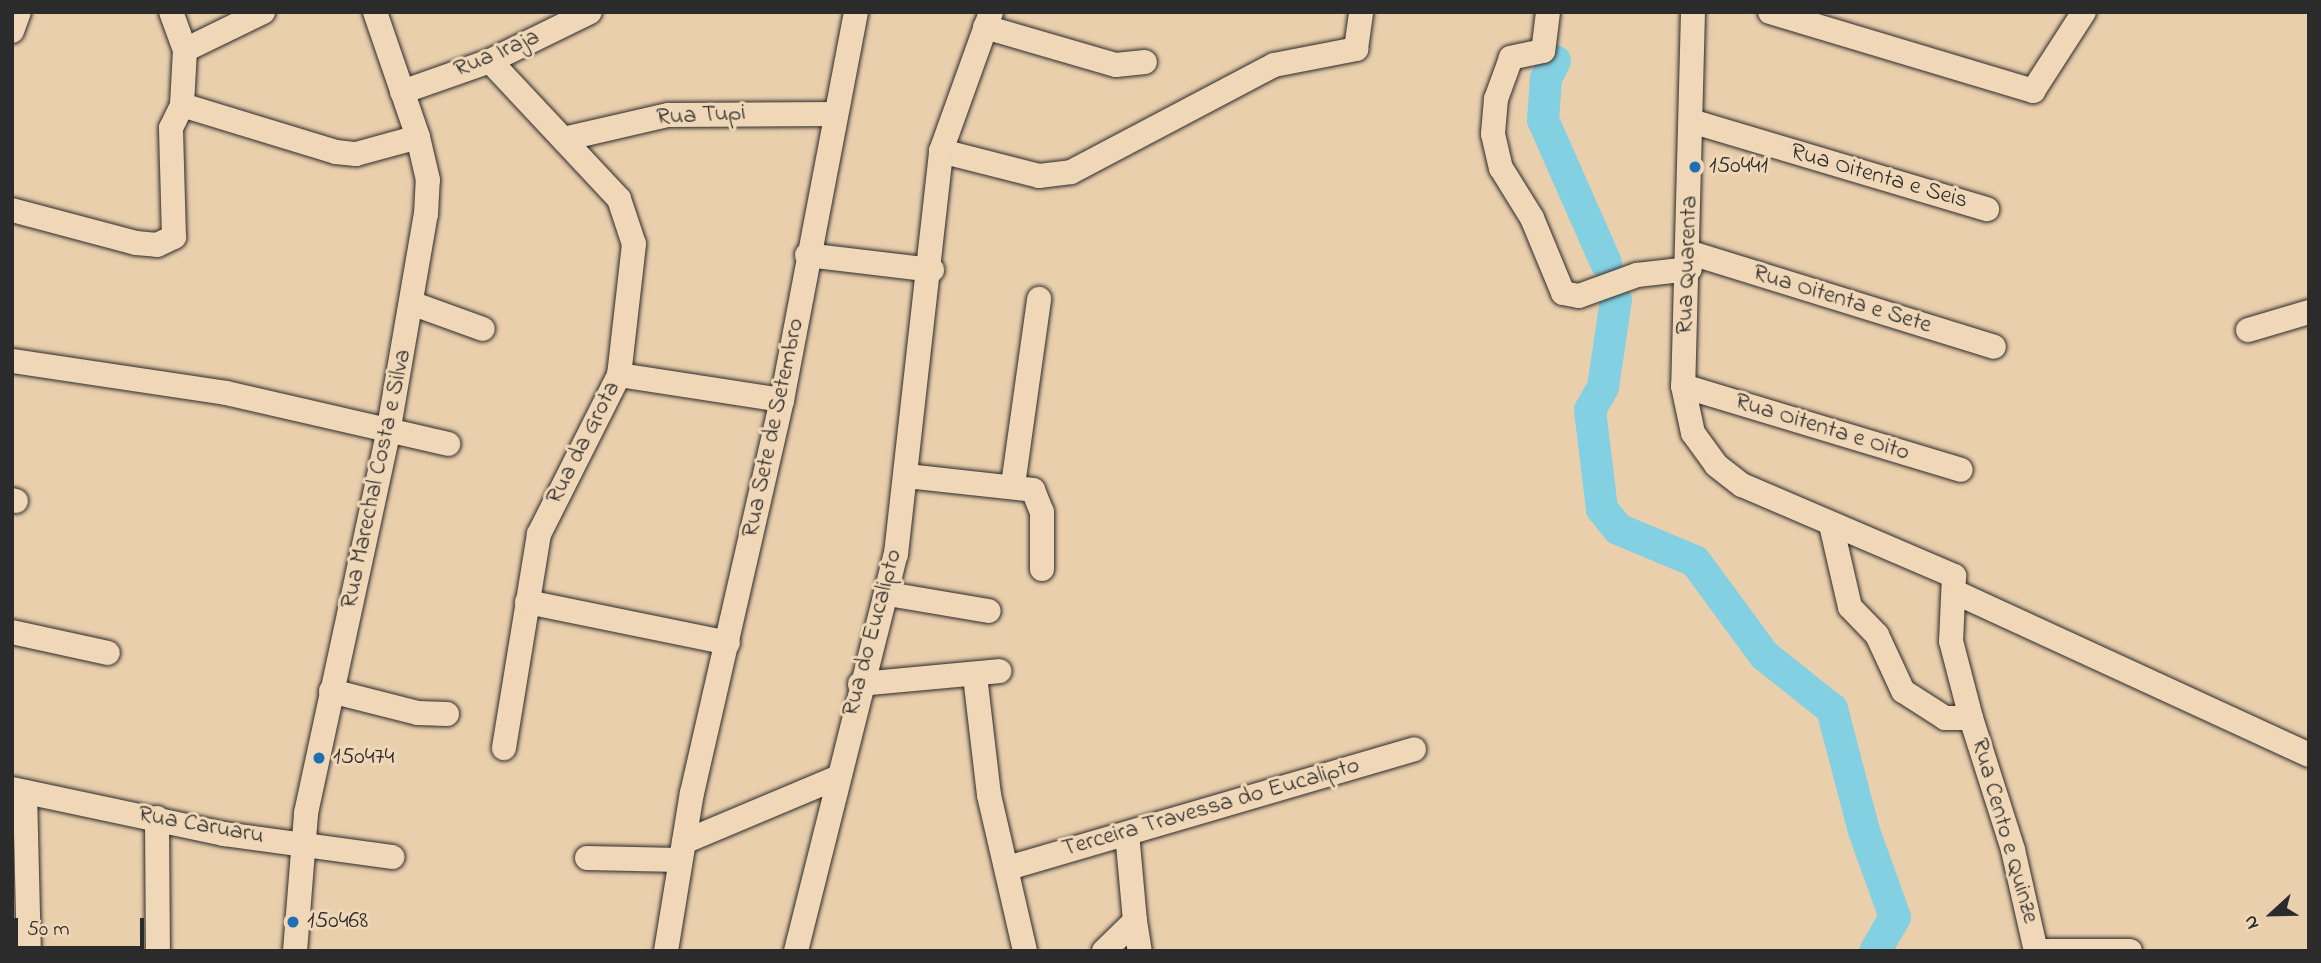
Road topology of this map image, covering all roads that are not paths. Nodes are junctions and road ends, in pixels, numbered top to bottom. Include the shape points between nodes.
1 (19, 12) edge
2 (171, 12) edge
3 (263, 12) edge
4 (375, 12) edge
5 (590, 12) edge
6 (856, 12) edge
7 (1361, 12) edge
8 (1548, 12) edge
9 (1693, 12) edge
10 (1770, 12) edge
11 (2084, 12) edge
12 (988, 20) edge
13 (12, 31) edge
14 (185, 50) junction
15 (490, 61) junction
16 (1145, 62) dead end
17 (402, 92) junction
18 (182, 105) junction
19 (836, 114) junction
20 (1691, 121) junction
21 (418, 137) junction
22 (568, 138) junction
23 (941, 151) junction
24 (1987, 209) dead end
25 (12, 210) edge
26 (807, 255) junction
27 (1690, 261) junction
28 (932, 270) junction
29 (1039, 299) dead end
30 (414, 304) junction
31 (2309, 312) edge
32 (483, 330) dead end
33 (2248, 330) dead end
34 (1994, 347) dead end
35 (12, 361) edge
36 (619, 375) junction
37 (1684, 386) junction
38 (782, 400) junction
39 (388, 433) junction
40 (448, 444) dead end
41 (1961, 470) dead end
42 (907, 476) junction
43 (1013, 485) junction
44 (1832, 529) junction
45 (1042, 569) dead end
46 (1957, 593) junction
47 (888, 594) junction
48 (527, 603) junction
49 (989, 611) dead end
50 (12, 632) edge
51 (728, 643) junction
52 (108, 653) dead end
53 (860, 684) junction
54 (331, 691) junction
55 (447, 714) dead end
56 (1971, 718) junction
57 (504, 748) dead end
58 (1414, 749) dead end
59 (2309, 755) edge
60 (836, 778) junction
61 (18, 791) edge
62 (156, 818) junction
63 (1126, 833) junction
64 (302, 843) junction
65 (682, 851) junction
66 (391, 857) dead end
67 (587, 859) dead end
68 (1008, 868) junction
69 (1136, 921) junction
70 (29, 951) edge
71 (158, 951) edge
72 (295, 951) edge
73 (666, 951) edge
74 (796, 951) edge
75 (1025, 951) edge
76 (1104, 951) edge
77 (1140, 951) edge
78 (2036, 951) edge
79 (2130, 951) edge

1 - 13 street
2 - 14 street
3 - 14 street
4 - 17 street, Rua Marechal Costa e Silva
5 - 15 street, Rua Iraja
6 - 19 street, Rua Sete de Setembro
7 - 23 street via 1356,49 1275,65 1071,172 1039,176
8 - 27 street via 1544,51 1511,58 1496,99 1493,134 1501,168 1532,218 1563,293 1579,296
9 - 20 street, Rua Quarenta
10 - 11 street via 2033,91
12 - 16 street via 1116,65
12 - 23 street, Rua do Eucalipto
14 - 18 street
15 - 17 street, Rua Iraja
15 - 22 street, Rua da Grota
17 - 21 street, Rua Marechal Costa e Silva
18 - 21 street via 336,152 356,154
18 - 25 street via 172,128 174,237 145,244 92,235
19 - 22 street, Rua Tupi via 668,115
19 - 26 street, Rua Sete de Setembro
20 - 24 street, Rua Oitenta e Seis
20 - 27 street, Rua Quarenta
21 - 30 street, Rua Marechal Costa e Silva via 428,180
22 - 36 street, Rua da Grota via 619,199 634,244
23 - 28 street, Rua do Eucalipto
26 - 28 street
26 - 38 street, Rua Sete de Setembro
27 - 34 street, Rua Oitenta e Sete
27 - 37 street, Rua Quarenta
28 - 42 street, Rua do Eucalipto
29 - 43 street
30 - 32 street
30 - 39 street, Rua Marechal Costa e Silva
31 - 33 street
35 - 39 street via 226,393
36 - 38 street
36 - 48 street, Rua da Grota via 543,524
37 - 41 street, Rua Oitenta e Oito
37 - 44 street, Rua Quarenta via 1693,433 1726,475
38 - 51 street, Rua Sete de Setembro
39 - 40 street
39 - 54 street, Rua Marechal Costa e Silva
42 - 43 street
42 - 47 street, Rua do Eucalipto
43 - 45 street via 1037,496
44 - 46 street via 1935,563 1954,576
44 - 56 street, Rua Cento e Quinze via 1850,607 1877,635 1903,691 1945,718
46 - 56 street via 1951,641
46 - 59 street
47 - 49 street
47 - 53 street, Rua do Eucalipto
48 - 51 street
48 - 57 street, Rua da Grota
50 - 52 street
51 - 65 street, Rua Sete de Setembro
53 - 60 street, Rua do Eucalipto
53 - 68 street via 987,674 989,795
54 - 55 street via 418,713
54 - 64 street, Rua Marechal Costa e Silva
56 - 78 street, Rua Cento e Quinze
58 - 63 street, Terceira Travessa do Eucalipto
60 - 65 street
60 - 74 street, Rua do Eucalipto
61 - 62 street, Rua Caruaru
61 - 70 street
62 - 64 street, Rua Caruaru
62 - 71 street
63 - 68 street, Terceira Travessa do Eucalipto
63 - 69 street
64 - 66 street, Rua Caruaru
64 - 72 street, Rua Marechal Costa e Silva
65 - 67 street
65 - 73 street, Rua Sete de Setembro
68 - 75 street
69 - 76 street
69 - 77 street
78 - 79 street

